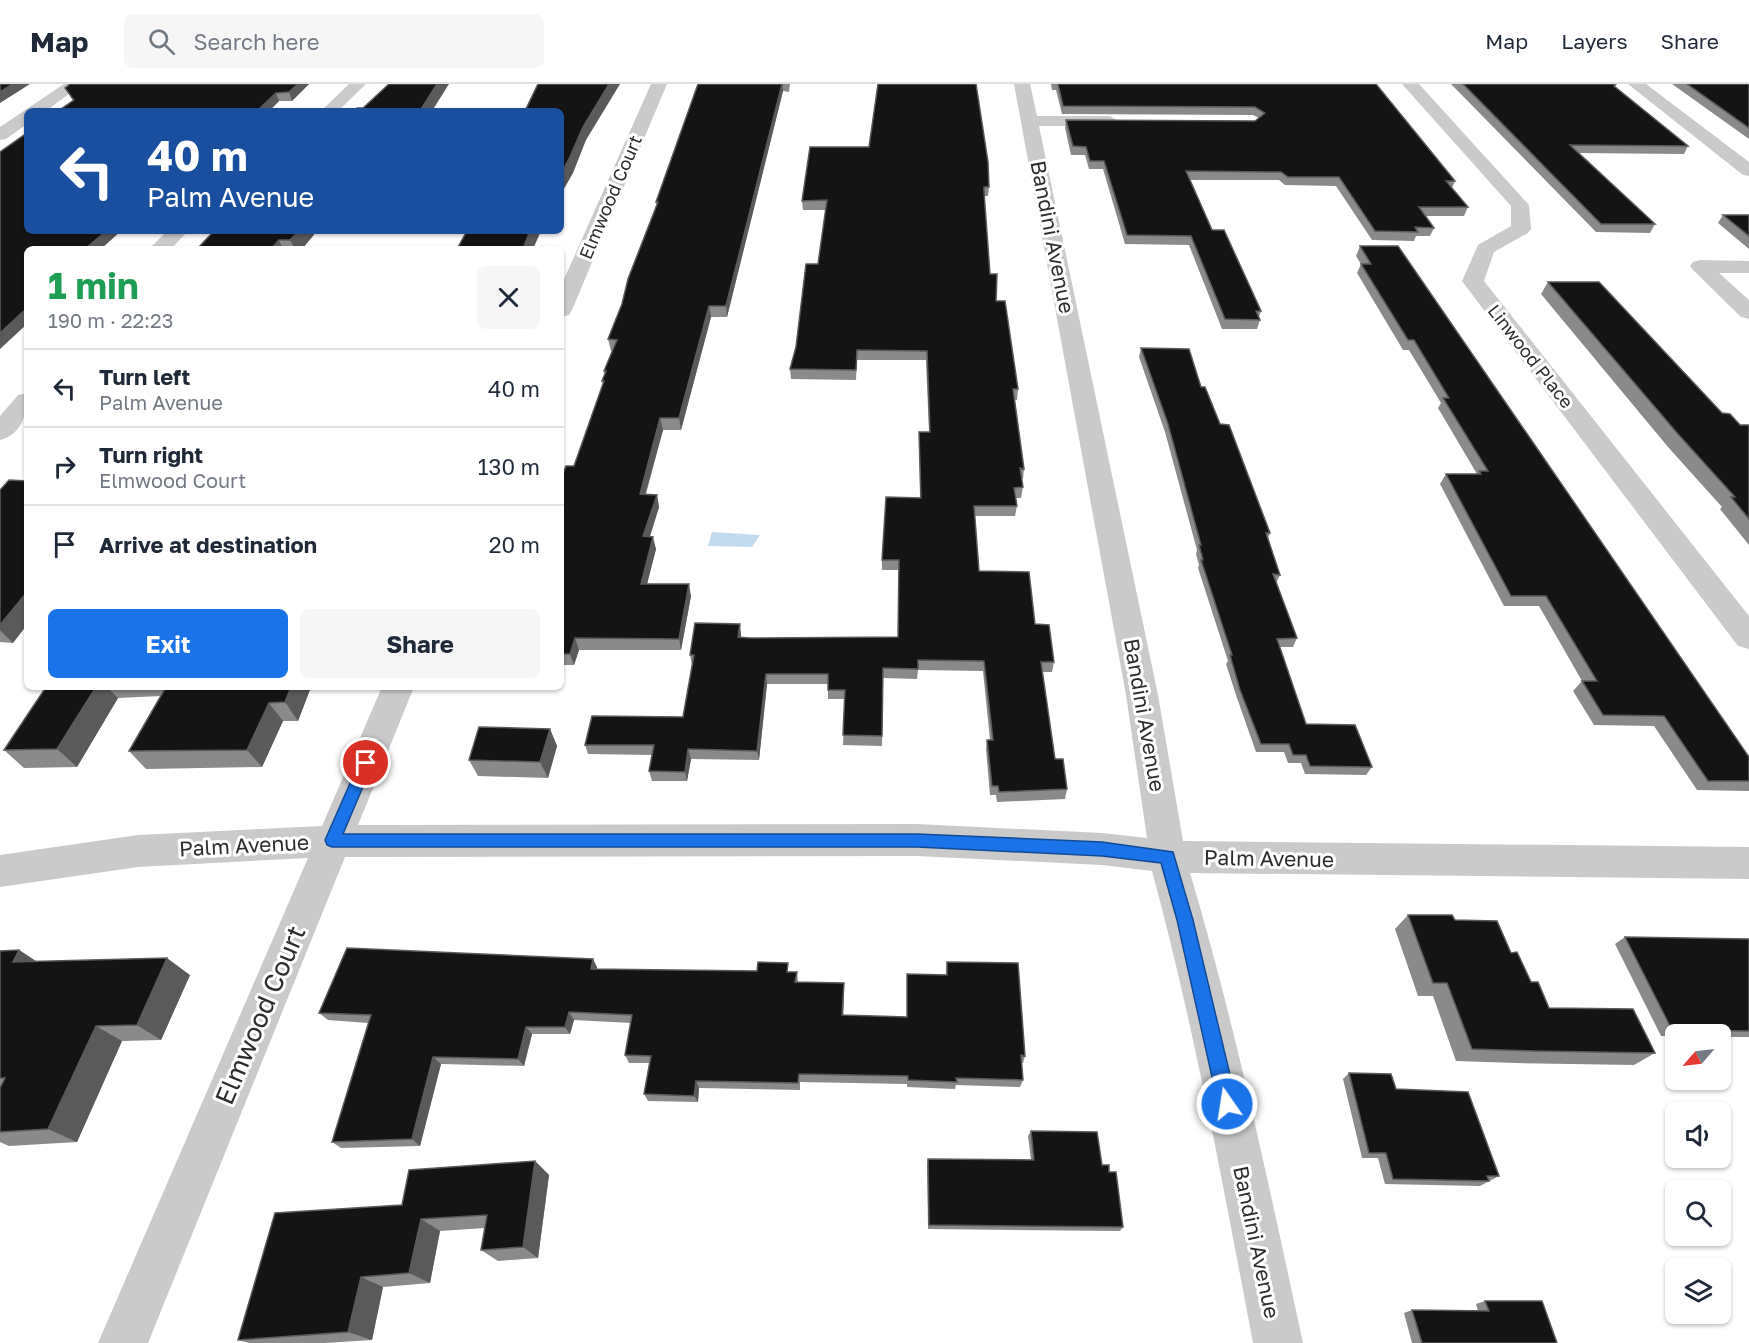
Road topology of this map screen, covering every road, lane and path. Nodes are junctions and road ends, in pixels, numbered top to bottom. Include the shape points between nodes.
1 (74, 84) edge
2 (358, 84) edge
3 (659, 84) edge
4 (1022, 84) edge
5 (1410, 84) edge
6 (1636, 84) edge
7 (39, 108) edge
8 (332, 108) edge
9 (24, 118) edge
10 (1031, 121) junction
11 (1124, 122) edge
12 (0, 135) edge
13 (1749, 171) edge
14 (175, 234) edge
15 (162, 246) edge
16 (1749, 267) edge
17 (564, 303) edge
18 (1749, 312) edge
19 (24, 404) edge
20 (0, 432) edge
21 (1749, 638) edge
22 (397, 690) edge
23 (332, 840) junction
24 (1167, 857) junction
25 (1749, 863) edge
26 (0, 871) edge
27 (123, 1343) edge
28 (1278, 1343) edge

1 - 7 street
2 - 8 street
3 - 17 street, Elmwood Court
4 - 10 street, Bandini Avenue
5 - 21 street, Linwood Place via 1520,205 1521,230 1485,249 1473,281
6 - 13 street
9 - 12 street
10 - 11 street
10 - 24 street, Bandini Avenue via 1142,695
14 - 15 street
16 - 18 street via 1700,266
19 - 20 street
22 - 23 street, Elmwood Court
23 - 24 street, Palm Avenue via 917,840 1102,849
23 - 26 street, Palm Avenue via 138,851
23 - 27 street, Elmwood Court
24 - 25 street, Palm Avenue
24 - 28 street, Bandini Avenue via 1241,1161

